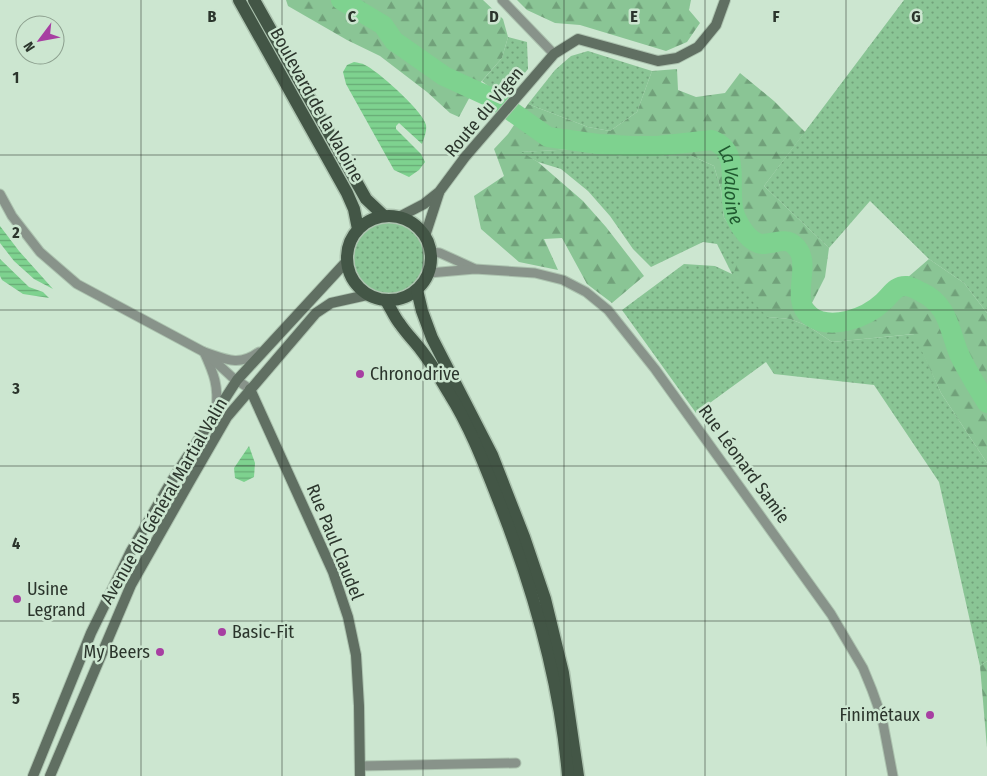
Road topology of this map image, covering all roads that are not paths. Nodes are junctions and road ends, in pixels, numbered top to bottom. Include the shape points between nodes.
1 (240, 0) edge
2 (254, 0) edge
3 (502, 0) edge
4 (725, 0) edge
5 (554, 54) junction
6 (439, 192) junction
7 (0, 194) edge
8 (384, 216) junction
9 (399, 217) junction
10 (358, 229) junction
11 (425, 236) junction
12 (432, 252) junction
13 (346, 262) junction
14 (475, 269) junction
15 (429, 273) junction
16 (418, 290) junction
17 (367, 295) junction
18 (386, 301) junction
19 (271, 342) junction
20 (204, 352) junction
21 (225, 359) junction
22 (239, 377) junction
23 (250, 389) junction
24 (216, 412) junction
25 (516, 763) dead end
26 (360, 771) edge
27 (33, 776) edge
28 (50, 776) edge
29 (568, 776) edge
30 (578, 776) edge
31 (893, 776) edge

1 - 10 main road, Boulevard de la Valoine via 347,193
2 - 8 main road, Boulevard de la Valoine via 366,199
3 - 5 street
4 - 5 main road, Route du Vigen via 716,25 698,48 677,58 658,61 578,39
5 - 6 main road, Route du Vigen
6 - 9 main road, Route du Vigen
6 - 11 main road, Route du Vigen
7 - 20 street via 12,216 40,252 77,284
8 - 9 main road
8 - 10 main road via 370,220
9 - 11 main road via 416,225
10 - 13 main road via 350,242
11 - 12 main road
12 - 14 street via 440,252
12 - 15 main road
13 - 17 main road via 354,283
13 - 19 main road, Avenue du Général Martial Valin
14 - 15 street
14 - 31 street, Rue Léonard Samie via 535,273 563,280 586,292 608,310 655,369 831,614 863,668 872,690 882,718
15 - 16 main road
16 - 18 main road via 403,299
16 - 30 main road via 432,338 492,455 524,537 564,673
17 - 18 main road
17 - 23 main road, Avenue du Général Martial Valin via 331,303 316,313
18 - 29 main road via 451,396 483,461 507,521 544,638
19 - 21 street via 250,359
19 - 22 main road, Avenue du Général Martial Valin
20 - 21 street
20 - 22 street
20 - 24 street via 215,377
21 - 22 street via 239,370
22 - 23 street
22 - 24 main road, Avenue du Général Martial Valin
23 - 26 main road, Rue Paul Claudel via 334,572 348,617 356,655
23 - 28 main road, Avenue du Général Martial Valin via 227,417 131,585
24 - 27 main road, Avenue du Général Martial Valin via 130,551 91,633
25 - 26 street

